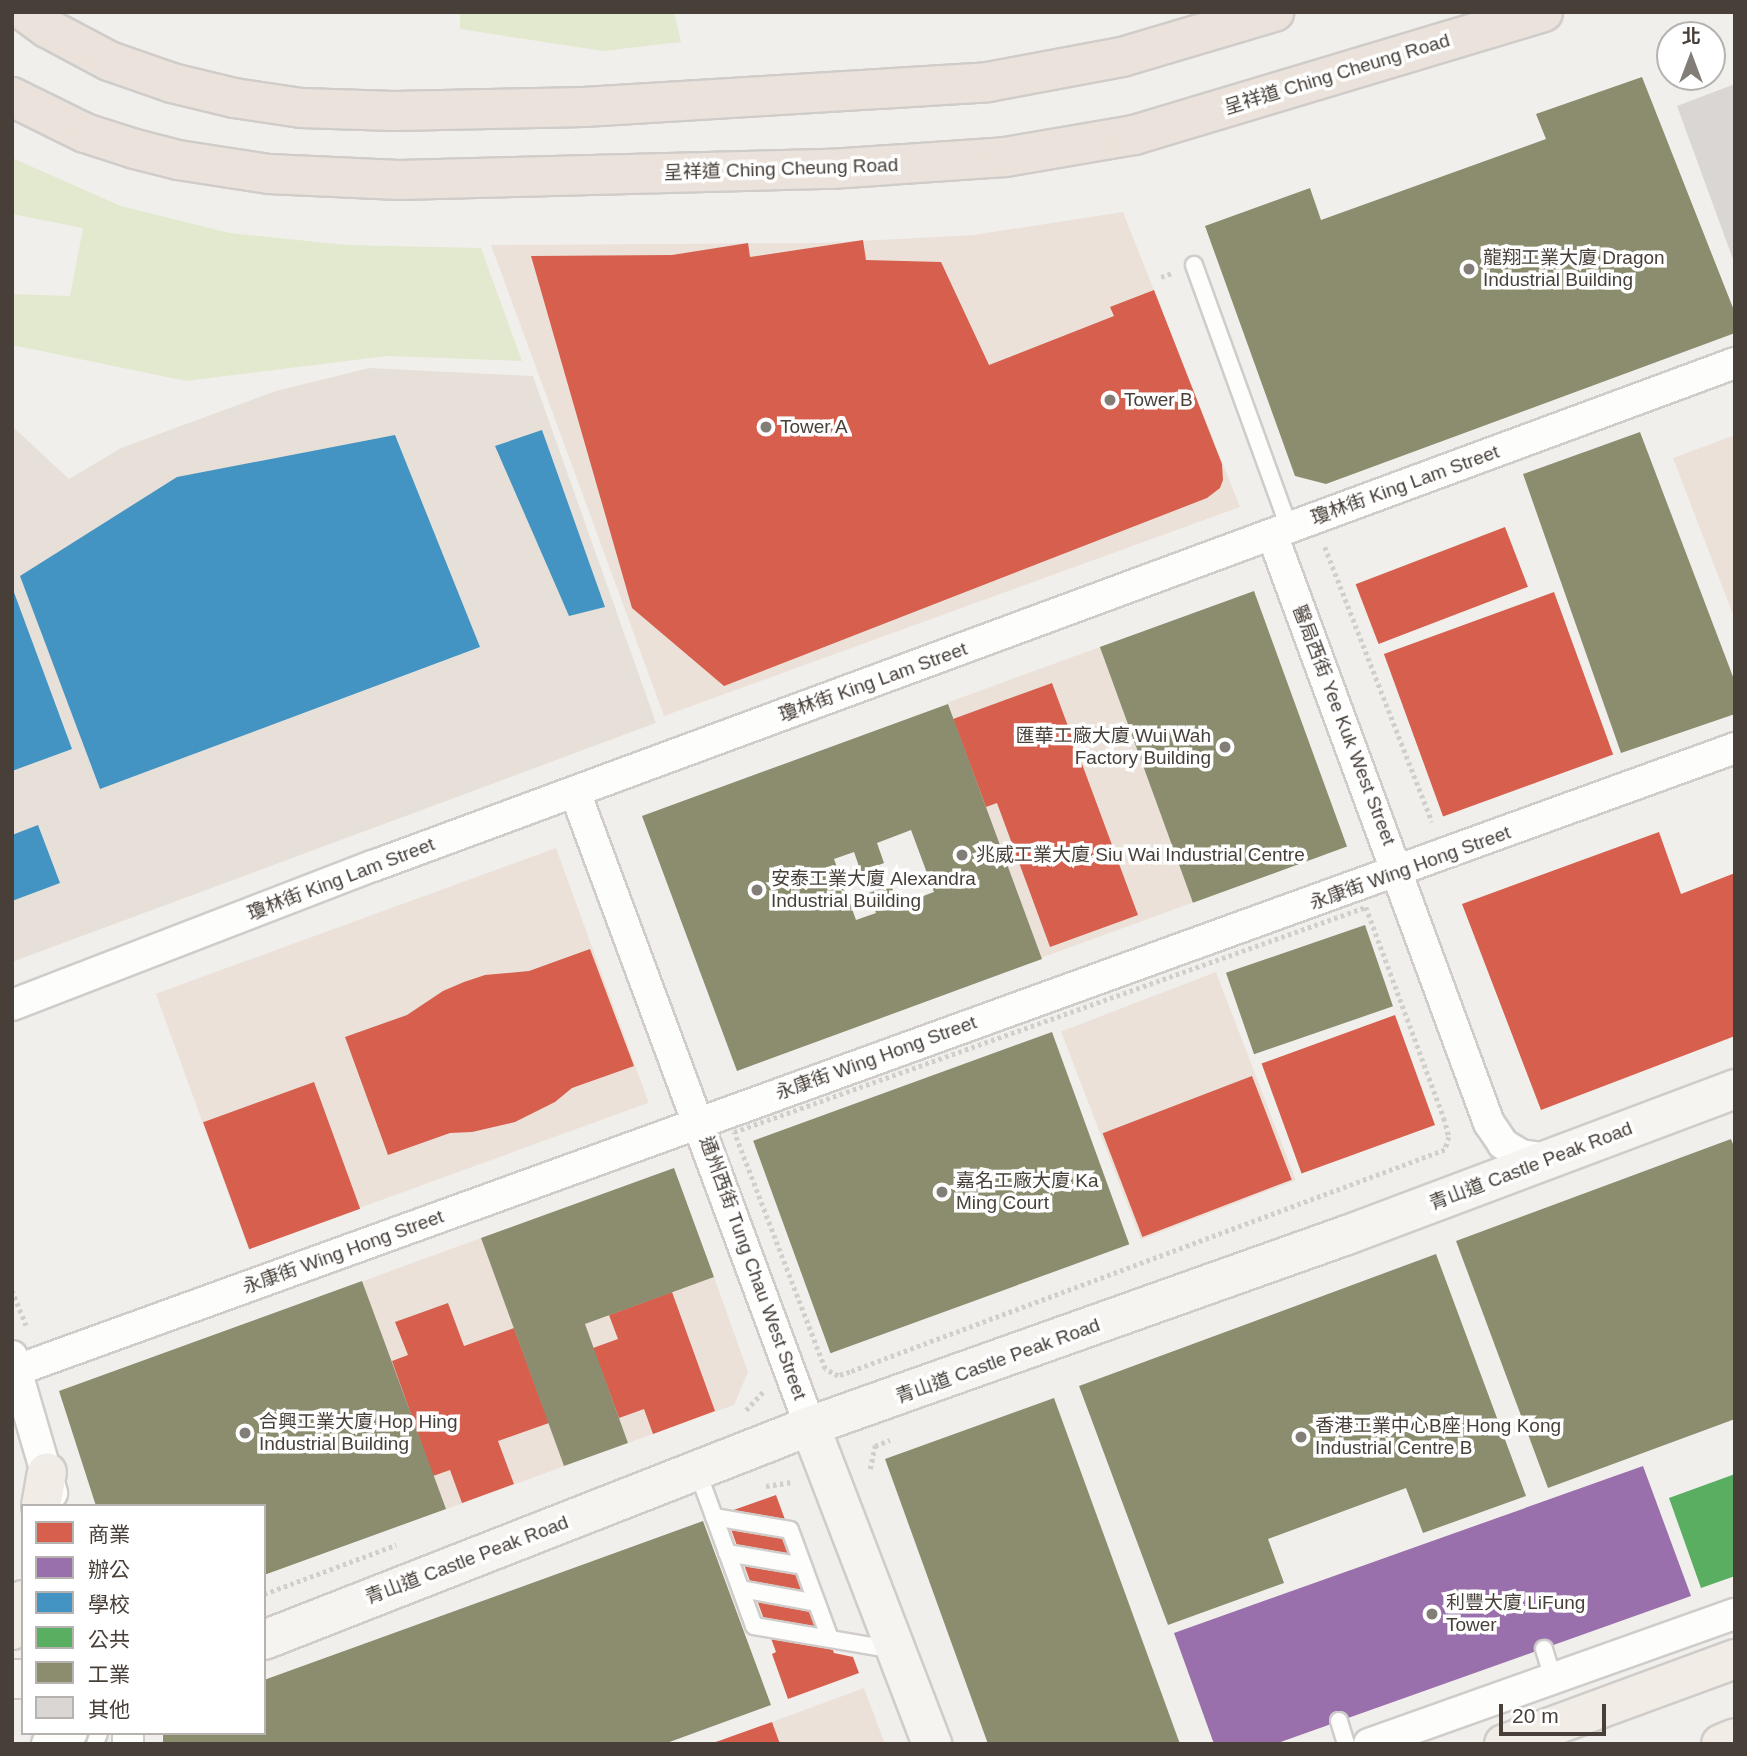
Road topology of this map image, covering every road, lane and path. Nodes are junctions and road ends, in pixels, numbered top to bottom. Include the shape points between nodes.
1 (25, 12) edge
2 (1273, 12) edge
3 (1543, 12) edge
4 (12, 97) edge
5 (1194, 265) dead end
6 (1735, 363) edge
7 (1280, 531) junction
8 (1335, 542) dead end
9 (1735, 748) edge
10 (575, 792) junction
11 (1434, 828) dead end
12 (1399, 872) junction
13 (12, 1005) edge
14 (1735, 1089) edge
15 (698, 1121) junction
16 (1548, 1159) junction
17 (12, 1290) edge
18 (18, 1358) edge
19 (825, 1369) joint
20 (765, 1389) dead end
21 (741, 1416) dead end
22 (810, 1426) junction
23 (904, 1436) dead end
24 (697, 1470) junction
25 (872, 1475) dead end
26 (800, 1490) dead end
27 (47, 1495) edge
28 (712, 1511) junction
29 (406, 1541) dead end
30 (727, 1553) junction
31 (803, 1566) junction
32 (741, 1589) junction
33 (266, 1593) edge
34 (817, 1603) junction
35 (21, 1605) edge
36 (1735, 1614) edge
37 (12, 1630) edge
38 (266, 1639) edge
39 (830, 1639) junction
40 (1544, 1648) dead end
41 (897, 1651) junction
42 (1735, 1659) edge
43 (1553, 1679) junction
44 (1339, 1721) dead end
45 (67, 1735) edge
46 (1735, 1738) edge
47 (47, 1744) edge
48 (932, 1744) edge
49 (1346, 1744) edge
50 (1369, 1744) edge
51 (1504, 1744) edge
52 (1721, 1744) edge

1 - 2 highway via 109,61 172,83 234,99 301,108 394,111 584,107 988,82 1122,57
3 - 4 highway, 呈祥道 Ching Cheung Road via 1134,135 1005,157 831,169 399,180 270,174 135,149 85,133
5 - 7 lane
6 - 7 street, 瓊林街 King Lam Street
7 - 10 street, 瓊林街 King Lam Street
7 - 12 street, 醫局西街 Yee Kuk West Street
8 - 11 path via 1325,546
9 - 12 street, 永康街 Wing Hong Street
10 - 13 street, 瓊林街 King Lam Street
10 - 15 street, 通州西街 Tung Chau West Street
12 - 15 street, 永康街 Wing Hong Street
12 - 16 street, 醫局西街 Yee Kuk West Street via 1489,1123 1503,1144 1521,1155
14 - 16 main road, 青山道 Castle Peak Road
15 - 18 street, 永康街 Wing Hong Street
15 - 22 street, 通州西街 Tung Chau West Street
16 - 22 main road, 青山道 Castle Peak Road
17 - 18 path
18 - 27 street
19 - 19 path via 838,1376 850,1372 1444,1150 1450,1137 1444,1118 1366,907 734,1132
20 - 21 path
22 - 24 main road, 青山道 Castle Peak Road
22 - 41 main road, 通州西街 Tung Chau West Street
23 - 25 path via 875,1446 869,1466
24 - 28 lane
24 - 38 main road, 青山道 Castle Peak Road
26 - 28 path via 792,1482 766,1486
28 - 30 lane
28 - 31 lane via 790,1530
29 - 33 path
30 - 31 lane
30 - 32 lane
31 - 34 lane
32 - 34 lane
32 - 39 lane via 754,1626
34 - 39 lane
35 - 37 main road
36 - 43 street
39 - 41 lane
40 - 43 lane
41 - 48 main road, 通州西街 Tung Chau West Street
42 - 51 main road
43 - 50 street
44 - 49 lane
45 - 47 street
46 - 52 main road

